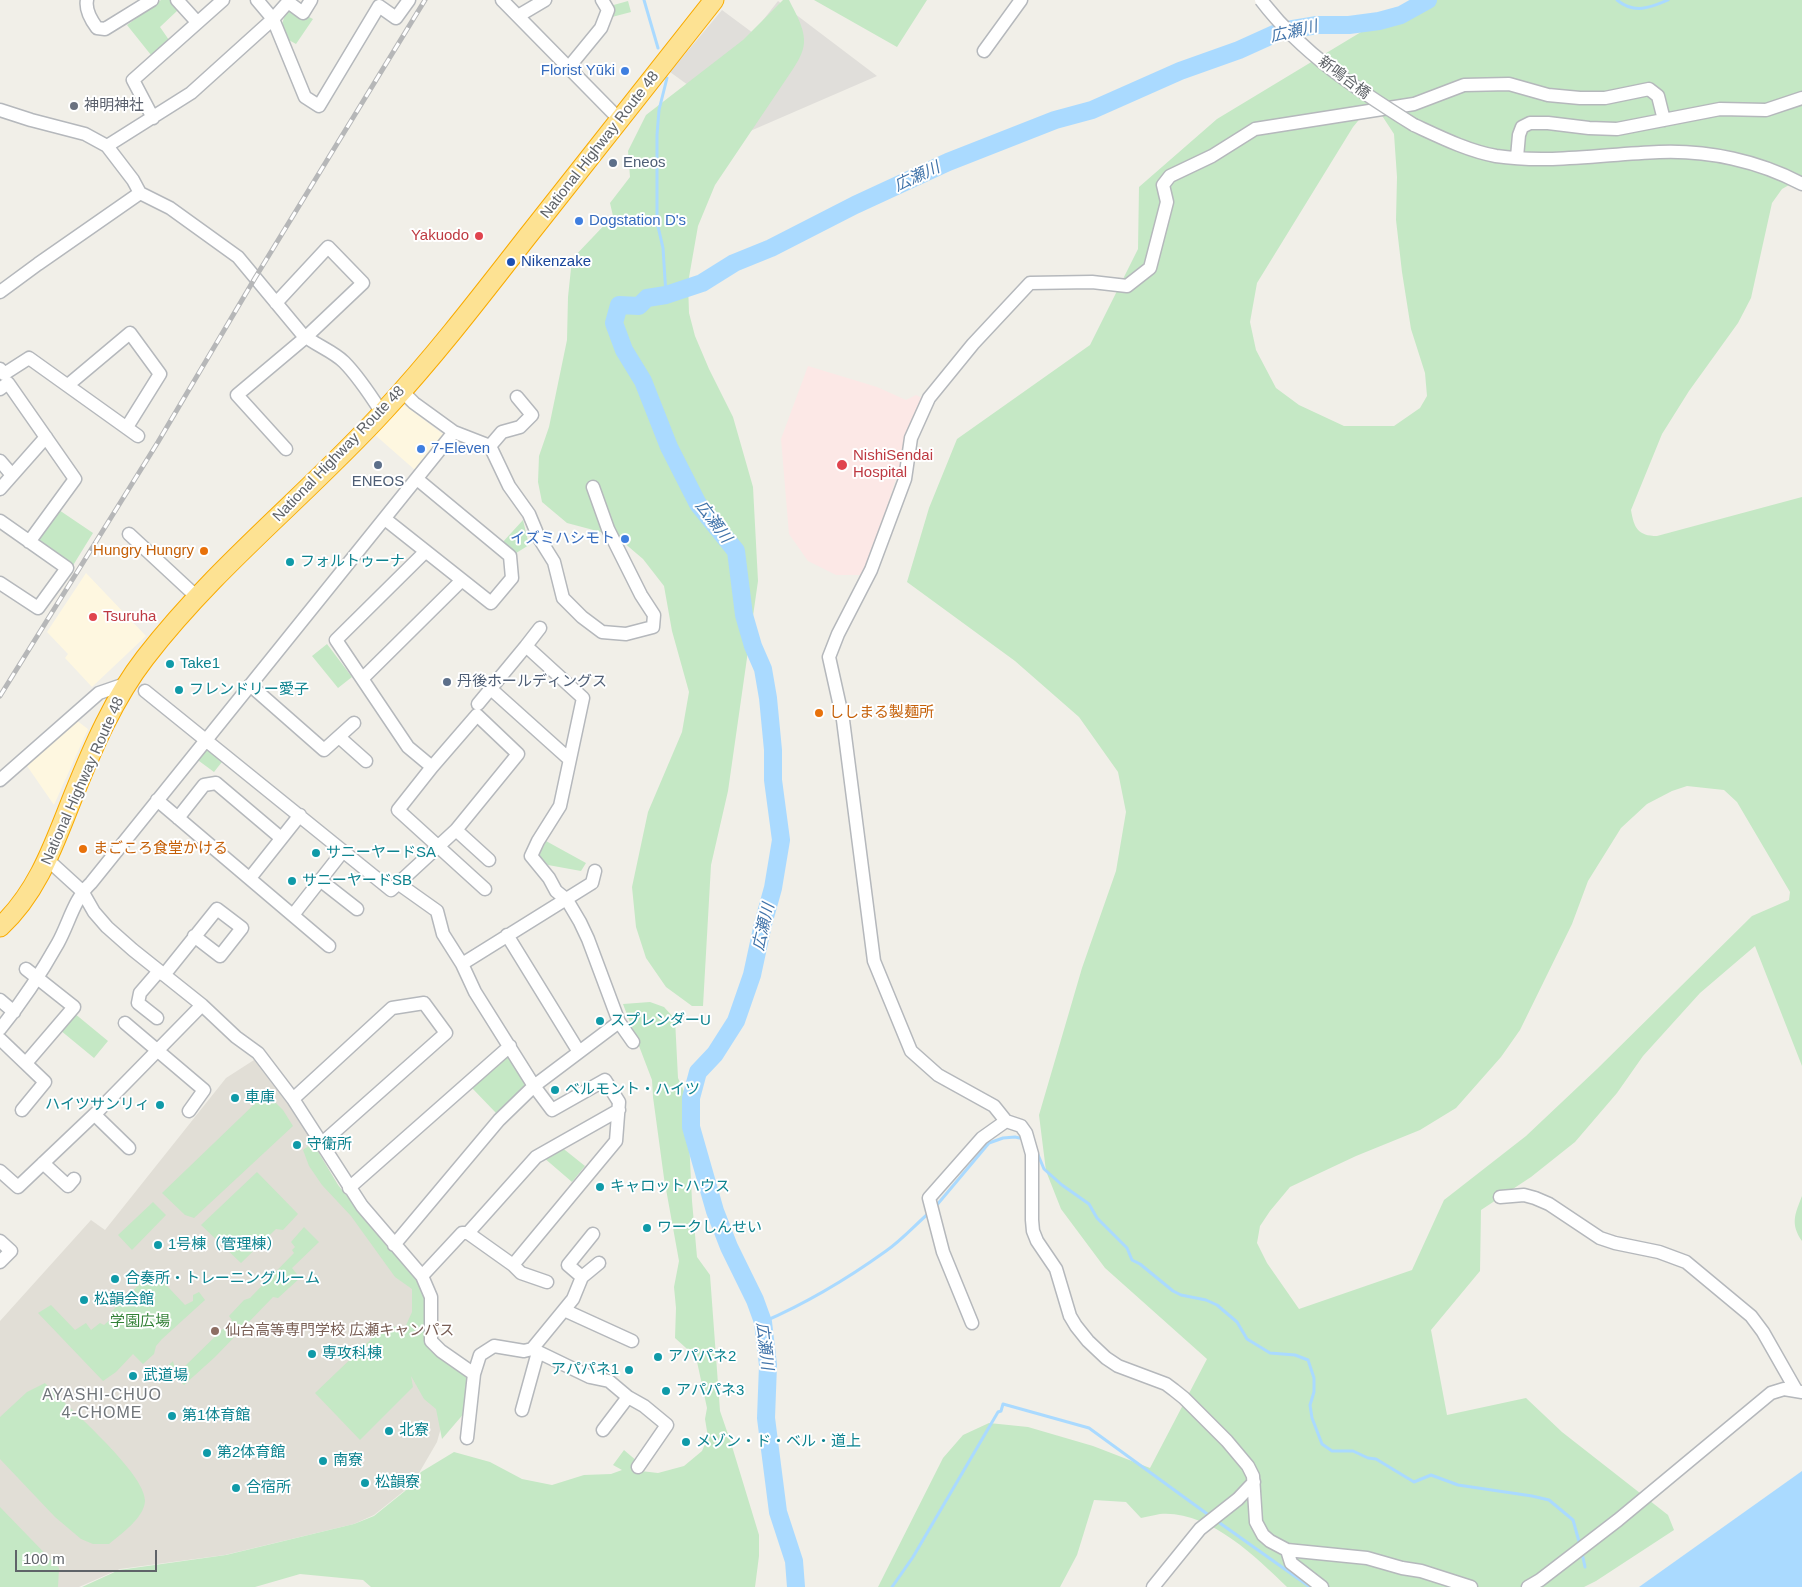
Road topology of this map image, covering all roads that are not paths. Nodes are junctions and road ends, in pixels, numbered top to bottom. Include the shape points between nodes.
1 (87, 0) edge
2 (152, 0) edge
3 (177, 0) edge
4 (223, 0) edge
5 (257, 0) edge
6 (311, 0) edge
7 (409, 0) edge
8 (502, 0) edge
9 (545, 0) edge
10 (602, 0) edge
11 (1021, 0) edge
12 (1261, 0) edge
13 (709, 2) edge
14 (376, 3) edge
15 (518, 16) junction
16 (273, 19) junction
17 (197, 22) junction
18 (984, 51) dead end
19 (569, 67) junction
20 (1802, 98) edge
21 (0, 110) edge
22 (153, 118) junction
23 (620, 120) junction
24 (1664, 120) junction
25 (107, 146) junction
26 (1517, 157) junction
27 (1802, 184) edge
28 (140, 193) junction
29 (0, 292) edge
30 (276, 303) junction
31 (306, 337) junction
32 (0, 369) edge
33 (68, 385) junction
34 (0, 389) edge
35 (402, 391) junction
36 (517, 397) dead end
37 (382, 413) junction
38 (126, 427) junction
39 (454, 432) junction
40 (138, 436) dead end
41 (46, 437) junction
42 (490, 446) junction
43 (286, 449) dead end
44 (0, 461) edge
45 (12, 475) junction
46 (417, 479) junction
47 (593, 487) dead end
48 (0, 488) edge
49 (385, 519) junction
50 (0, 521) edge
51 (129, 534) dead end
52 (29, 542) junction
53 (425, 552) junction
54 (461, 581) junction
55 (0, 583) edge
56 (198, 598) junction
57 (540, 628) dead end
58 (526, 646) junction
59 (363, 678) junction
60 (128, 683) junction
61 (250, 685) junction
62 (491, 689) junction
63 (145, 691) dead end
64 (478, 704) dead end
65 (354, 724) dead end
66 (339, 737) junction
67 (205, 739) junction
68 (569, 759) junction
69 (366, 761) dead end
70 (432, 767) junction
71 (0, 780) edge
72 (157, 800) junction
73 (300, 815) junction
74 (178, 818) junction
75 (456, 830) junction
76 (281, 838) junction
77 (438, 845) junction
78 (340, 855) dead end
79 (48, 860) junction
80 (489, 860) dead end
81 (595, 871) dead end
82 (250, 878) junction
83 (320, 880) junction
84 (399, 884) junction
85 (484, 889) dead end
86 (82, 891) junction
87 (567, 900) junction
88 (357, 909) dead end
89 (293, 915) junction
90 (0, 927) edge
91 (507, 935) junction
92 (194, 936) dead end
93 (329, 946) dead end
94 (462, 964) junction
95 (26, 969) dead end
96 (162, 973) junction
97 (38, 977) junction
98 (0, 1000) edge
99 (202, 1005) junction
100 (14, 1012) junction
101 (157, 1018) dead end
102 (619, 1022) junction
103 (125, 1023) dead end
104 (0, 1029) edge
105 (0, 1040) edge
106 (632, 1042) dead end
107 (510, 1046) junction
108 (158, 1050) junction
109 (579, 1052) junction
110 (26, 1063) junction
111 (534, 1086) junction
112 (293, 1099) junction
113 (22, 1110) dead end
114 (619, 1110) junction
115 (189, 1112) dead end
116 (95, 1114) junction
117 (1006, 1121) junction
118 (322, 1143) junction
119 (129, 1148) dead end
120 (43, 1163) junction
121 (0, 1171) edge
122 (74, 1179) dead end
123 (349, 1188) junction
124 (1500, 1197) dead end
125 (468, 1233) junction
126 (593, 1234) dead end
127 (0, 1241) edge
128 (394, 1245) junction
129 (0, 1262) edge
130 (599, 1263) dead end
131 (512, 1266) junction
132 (422, 1276) junction
133 (582, 1277) junction
134 (547, 1282) dead end
135 (564, 1310) junction
136 (972, 1323) dead end
137 (632, 1341) dead end
138 (535, 1351) junction
139 (474, 1374) junction
140 (1799, 1391) edge
141 (628, 1397) junction
142 (522, 1410) dead end
143 (603, 1430) dead end
144 (467, 1438) dead end
145 (638, 1467) dead end
146 (1254, 1482) junction
147 (1287, 1550) junction
148 (1152, 1587) edge
149 (1322, 1587) edge
150 (1472, 1587) edge
151 (1528, 1587) edge

1 - 2 street via 92,20 97,28 105,29
3 - 17 street
4 - 17 street
5 - 16 street
6 - 16 street via 303,13 288,2
7 - 14 street via 396,18
8 - 15 street
9 - 15 street
10 - 19 street via 608,10 601,28
11 - 18 street
12 - 26 street, 新鳴合橋, bridge via 1322,63 1362,93 1414,125 1479,152
13 - 23 highway, National Highway Route 48
14 - 16 street via 319,106 305,97
15 - 19 street
16 - 22 street via 191,93
17 - 22 street via 133,80
19 - 23 street
20 - 24 street via 1766,110 1720,109
21 - 25 street via 84,134
22 - 25 street
23 - 35 highway, National Highway Route 48
24 - 26 street via 1617,128 1530,123 1522,127
24 - 117 street via 1658,96 1649,89 1605,98 1580,98 1548,95 1509,84 1464,85 1414,104 1255,129 1212,156 1170,176 1163,185 1167,202 1150,268 1127,286 1092,282 1030,283 973,344 929,398 911,438 905,479 870,570 829,657 843,720 874,961 910,1051 938,1075 994,1106
25 - 28 street
26 - 27 street, 新鳴合橋 via 1555,159 1694,152 1757,165
28 - 29 street
28 - 30 street via 170,208 238,257
30 - 31 street
30 - 31 street via 328,247 364,283
31 - 37 street via 344,362
31 - 43 street via 237,395
32 - 33 street via 4,374 29,358
33 - 38 street
33 - 38 street via 130,333 160,374
34 - 41 street via 8,383
35 - 37 highway, National Highway Route 48
35 - 39 street
36 - 42 street via 532,415 520,427 502,432
37 - 56 highway, National Highway Route 48
38 - 40 street
39 - 42 street
39 - 46 street
41 - 45 street
41 - 52 street via 76,479
42 - 47 street via 554,562 562,598 602,632 626,634 653,627 654,615 641,596 608,529
44 - 45 street
45 - 48 street
46 - 49 street
46 - 54 street via 510,556 512,578 490,603
49 - 53 street
49 - 61 street
50 - 52 street
51 - 56 street
52 - 55 street via 67,568 38,608
53 - 54 street
53 - 59 street via 336,640
54 - 59 street
56 - 60 highway, National Highway Route 48 via 173,623
57 - 58 street
58 - 62 street
58 - 68 street via 583,698
59 - 70 street via 408,747
60 - 71 street via 99,693
60 - 79 highway, National Highway Route 48 via 95,745
61 - 66 street via 324,750
61 - 67 street
62 - 64 street
62 - 68 street
63 - 67 street
65 - 66 street
66 - 69 street
67 - 72 street
67 - 73 street
68 - 87 street via 560,806 531,856 556,891
70 - 75 street via 477,715 518,754
70 - 77 street via 398,810
72 - 74 street
72 - 86 street
73 - 76 street
73 - 84 street via 391,890
74 - 76 street via 204,785 216,783
74 - 82 street
75 - 77 street
75 - 80 street
76 - 82 street
77 - 84 street
77 - 85 street
78 - 83 street
79 - 86 street
79 - 90 highway, National Highway Route 48 via 24,900
81 - 87 street via 592,883
82 - 89 street
83 - 88 street
83 - 89 street
84 - 94 street via 437,911 443,934
86 - 96 street via 105,926
86 - 97 street via 65,930
87 - 91 street
87 - 102 street via 588,939
89 - 93 street
91 - 94 street
91 - 109 street
92 - 96 street
94 - 107 street via 475,992
95 - 97 street
96 - 99 street
96 - 101 street via 140,993 138,1004
97 - 100 street
97 - 110 street via 74,1007
98 - 100 street
99 - 108 street
99 - 112 street via 258,1053
100 - 104 street
102 - 106 street
102 - 109 street
103 - 108 street
105 - 110 street
107 - 111 street
107 - 123 street
108 - 115 street via 204,1090
108 - 116 street
109 - 111 street
110 - 113 street via 45,1082
111 - 114 street via 552,1110 605,1080 619,1102
111 - 128 street via 499,1120
112 - 118 street
112 - 118 street via 392,1008 424,1003 446,1033
114 - 125 street via 536,1156
114 - 131 street via 616,1141
116 - 119 street
116 - 120 street
117 - 136 street via 982,1138 930,1198 943,1252
117 - 146 street via 1021,1126 1028,1139 1033,1165 1033,1232 1056,1269 1076,1326 1088,1341 1118,1366 1166,1384 1184,1398 1240,1456
118 - 123 street
120 - 121 street via 22,1192
120 - 122 street via 68,1186
123 - 128 street
124 - 140 street via 1524,1195 1535,1198 1600,1238 1686,1262 1751,1316
125 - 131 street
125 - 132 street via 462,1233
126 - 133 street via 568,1265
127 - 129 street via 10,1251
128 - 132 street
130 - 133 street
131 - 134 street via 521,1273
132 - 139 street via 431,1297 432,1341
133 - 135 street via 573,1299
135 - 137 street
135 - 138 street
138 - 139 street via 494,1346 480,1355
138 - 141 street via 590,1377 609,1381
138 - 142 street
139 - 144 street
140 - 151 street via 1784,1389 1771,1393 1618,1520
141 - 143 street
141 - 145 street via 667,1425
146 - 147 street via 1258,1529 1270,1541
146 - 148 street via 1238,1499 1200,1528
147 - 149 street via 1291,1562
147 - 150 street via 1367,1558

